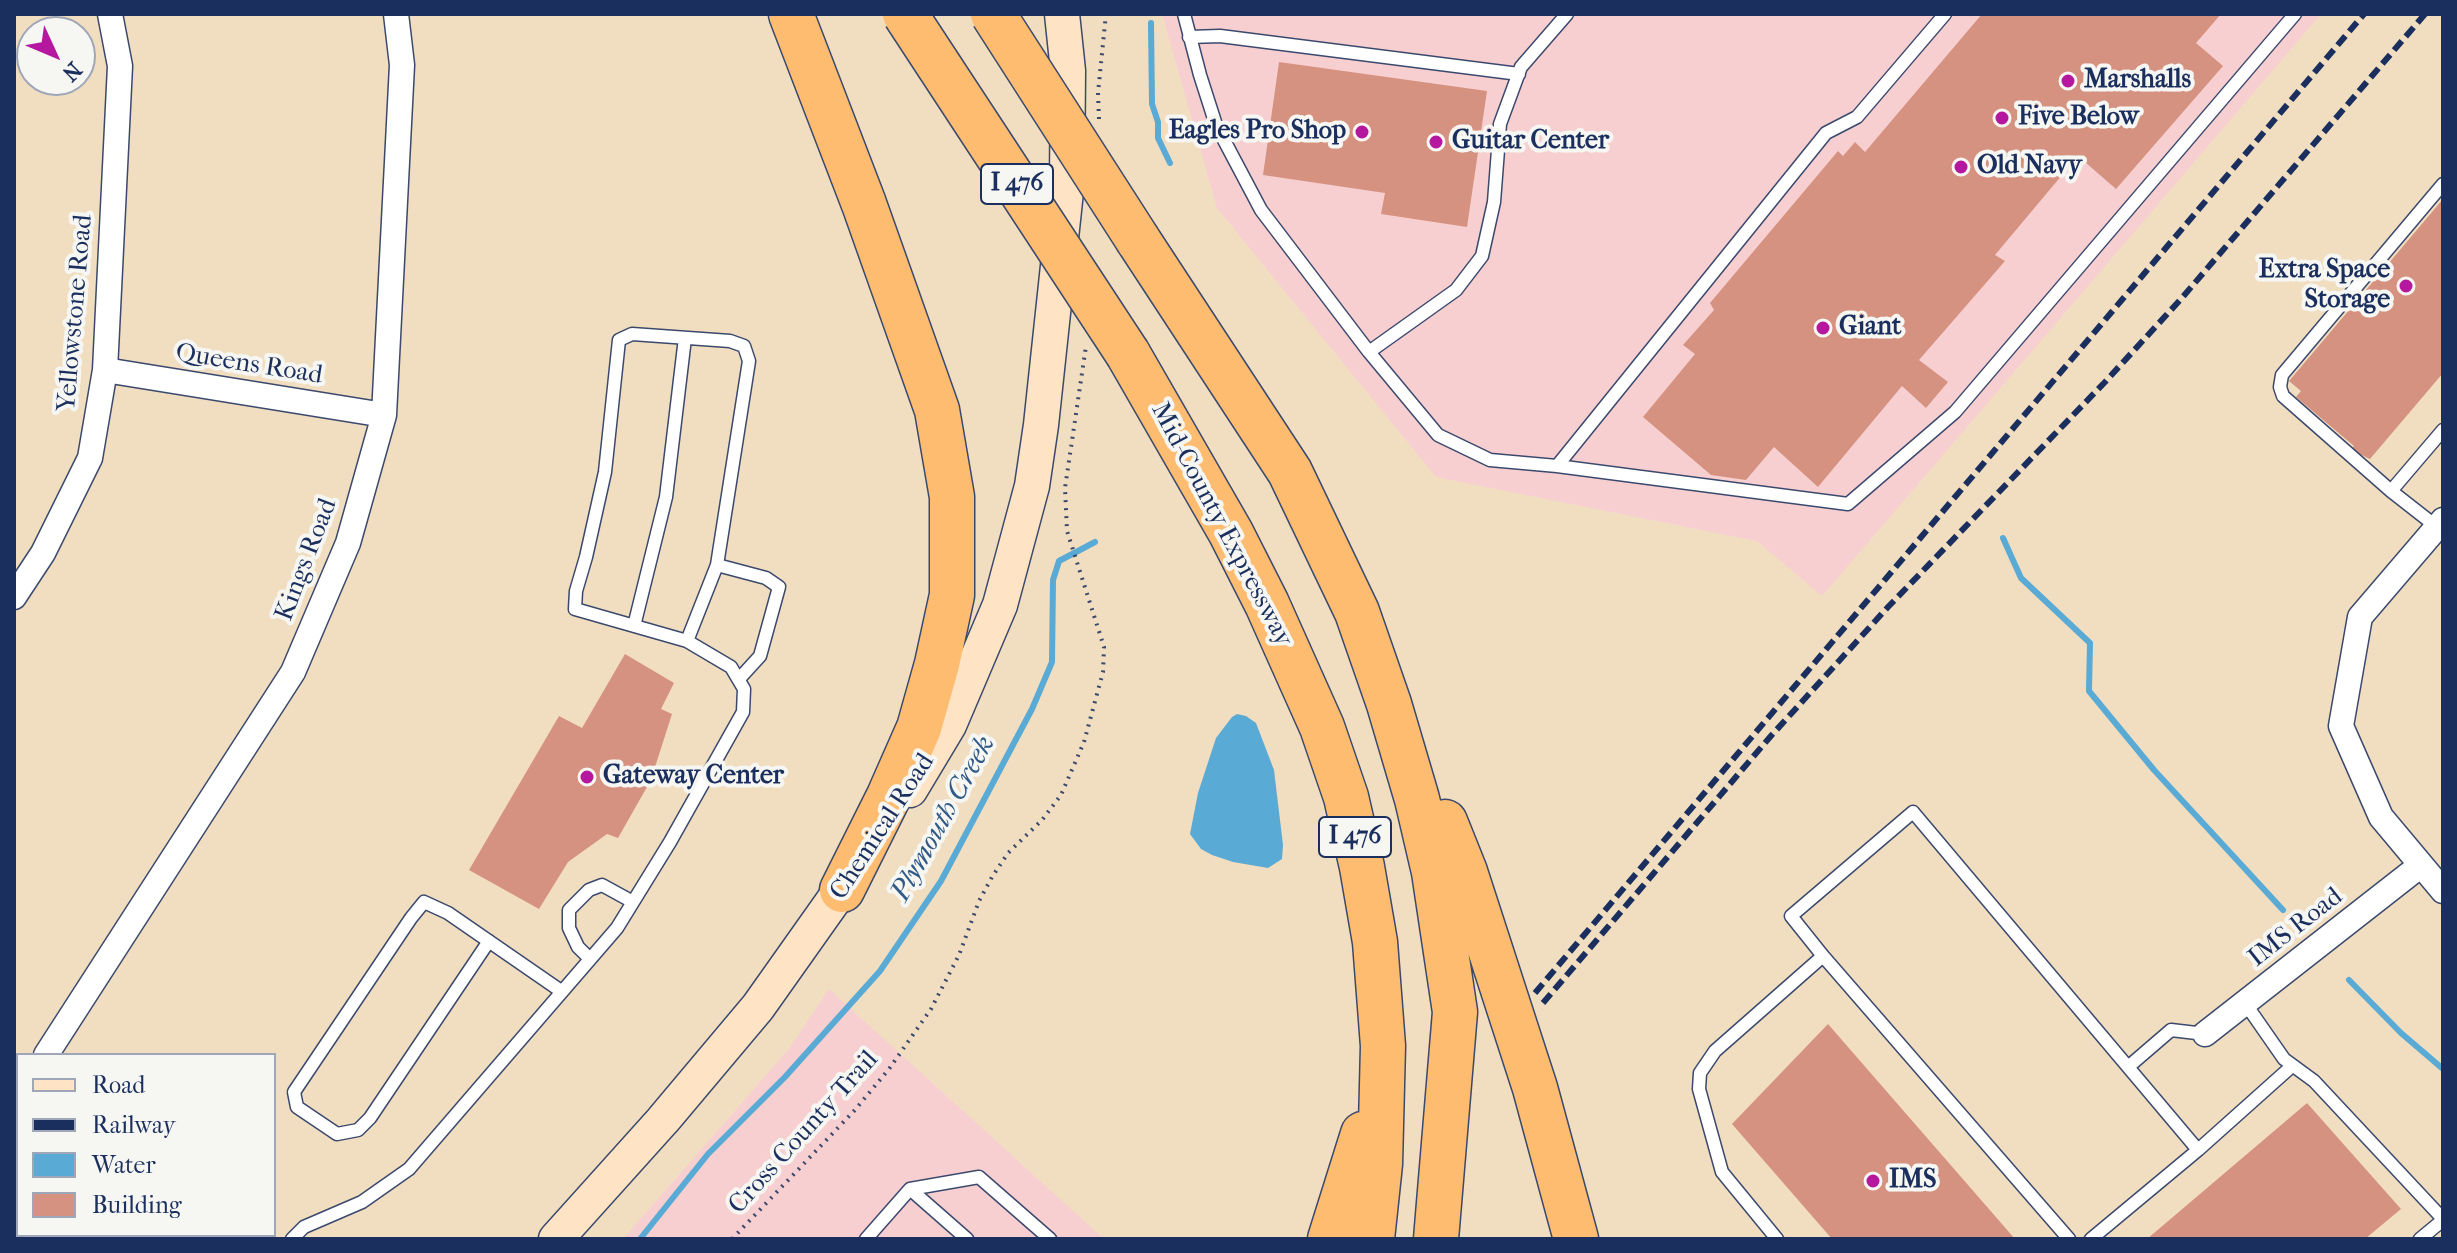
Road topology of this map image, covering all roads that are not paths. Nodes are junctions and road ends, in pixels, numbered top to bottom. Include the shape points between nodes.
1 (110, 14) edge
2 (396, 14) edge
3 (791, 14) edge
4 (905, 14) edge
5 (993, 14) edge
6 (1039, 14) edge
7 (1062, 14) edge
8 (1184, 14) edge
9 (1567, 14) edge
10 (1945, 14) edge
11 (2295, 14) edge
12 (1189, 37) junction
13 (1519, 74) junction
14 (2443, 184) edge
15 (1051, 335) junction
16 (685, 338) junction
17 (1369, 352) junction
18 (105, 370) junction
19 (384, 415) junction
20 (2443, 430) edge
21 (1557, 466) junction
22 (2391, 491) junction
23 (2440, 524) edge
24 (717, 565) junction
25 (14, 597) edge
26 (634, 626) junction
27 (687, 641) junction
28 (739, 679) junction
29 (1389, 704) junction
30 (2421, 865) junction
31 (842, 890) junction
32 (2443, 891) edge
33 (633, 902) junction
34 (489, 941) junction
35 (1823, 956) junction
36 (590, 959) junction
37 (561, 991) junction
38 (2245, 1003) junction
39 (2205, 1034) joint
40 (1383, 1046) junction
41 (47, 1053) edge
42 (2292, 1066) junction
43 (2128, 1067) junction
44 (2198, 1150) junction
45 (910, 1189) junction
46 (2443, 1220) edge
47 (870, 1234) edge
48 (292, 1239) edge
49 (556, 1239) edge
50 (885, 1239) edge
51 (967, 1239) edge
52 (1050, 1239) edge
53 (1330, 1239) edge
54 (1372, 1239) edge
55 (1436, 1239) edge
56 (1576, 1239) edge
57 (1777, 1239) edge
58 (2069, 1239) edge
59 (2091, 1239) edge
60 (2420, 1239) edge

1 - 18 street, Yellowstone Road via 120,66
2 - 19 street, Kings Road via 402,65
3 - 31 highway via 937,410 952,497 952,595 937,664 919,728
4 - 40 highway, Mid-County Expressway / I 476, bridge via 1128,354 1267,604 1322,727 1346,797 1375,942
5 - 29 highway, I 476, bridge via 1290,472 1357,612
6 - 15 main road, Chemical Road via 1051,148
7 - 15 main road, Chemical Road via 1068,71 1067,182
8 - 12 lane
9 - 13 lane
10 - 21 lane via 1857,117 1826,133
11 - 21 lane via 1955,412 1848,504
12 - 13 lane via 1220,36
12 - 17 lane via 1216,125 1261,210
13 - 17 lane via 1500,124 1494,202 1482,256 1456,290
14 - 22 lane via 2282,375 2283,396
15 - 31 main road, Chemical Road via 1032,486 1000,605 949,725
16 - 24 lane via 744,346 749,361
16 - 26 lane via 666,497
16 - 26 lane via 632,334 619,340 605,472 575,609
17 - 21 lane via 1438,435 1490,460
18 - 19 street, Queens Road
18 - 25 street, Yellowstone Road via 90,458 43,553
19 - 41 street, Kings Road via 348,543 293,672
20 - 22 lane
22 - 23 lane
23 - 30 street via 2360,617 2341,726 2381,817
24 - 27 lane
24 - 28 lane via 766,578 779,587 760,656
26 - 27 lane
27 - 28 lane via 731,667
28 - 33 lane via 743,712
29 - 55 highway, I 476 via 1434,872 1455,1012
29 - 56 highway via 1465,872 1535,1088
30 - 32 street
30 - 38 street, IMS Road
31 - 49 main road, Chemical Road via 758,1007
33 - 36 lane
33 - 36 lane via 602,885 569,910 569,928
34 - 34 lane via 424,902 294,1092 297,1107 337,1134 358,1130
34 - 37 lane
35 - 43 lane via 1791,916 1913,812
35 - 57 lane via 1715,1051 1700,1073 1699,1089 1722,1172
35 - 58 lane
36 - 37 lane
37 - 48 lane via 409,1169 362,1202 304,1227
38 - 39 street, IMS Road
38 - 42 lane
39 - 43 lane via 2171,1030
40 - 53 highway
40 - 54 highway, Mid-County Expressway / I 476 via 1381,1152
42 - 44 lane
42 - 46 lane via 2314,1081
43 - 44 lane
44 - 59 lane
45 - 47 lane
45 - 51 lane
45 - 52 lane via 979,1177
46 - 60 lane
47 - 50 lane

